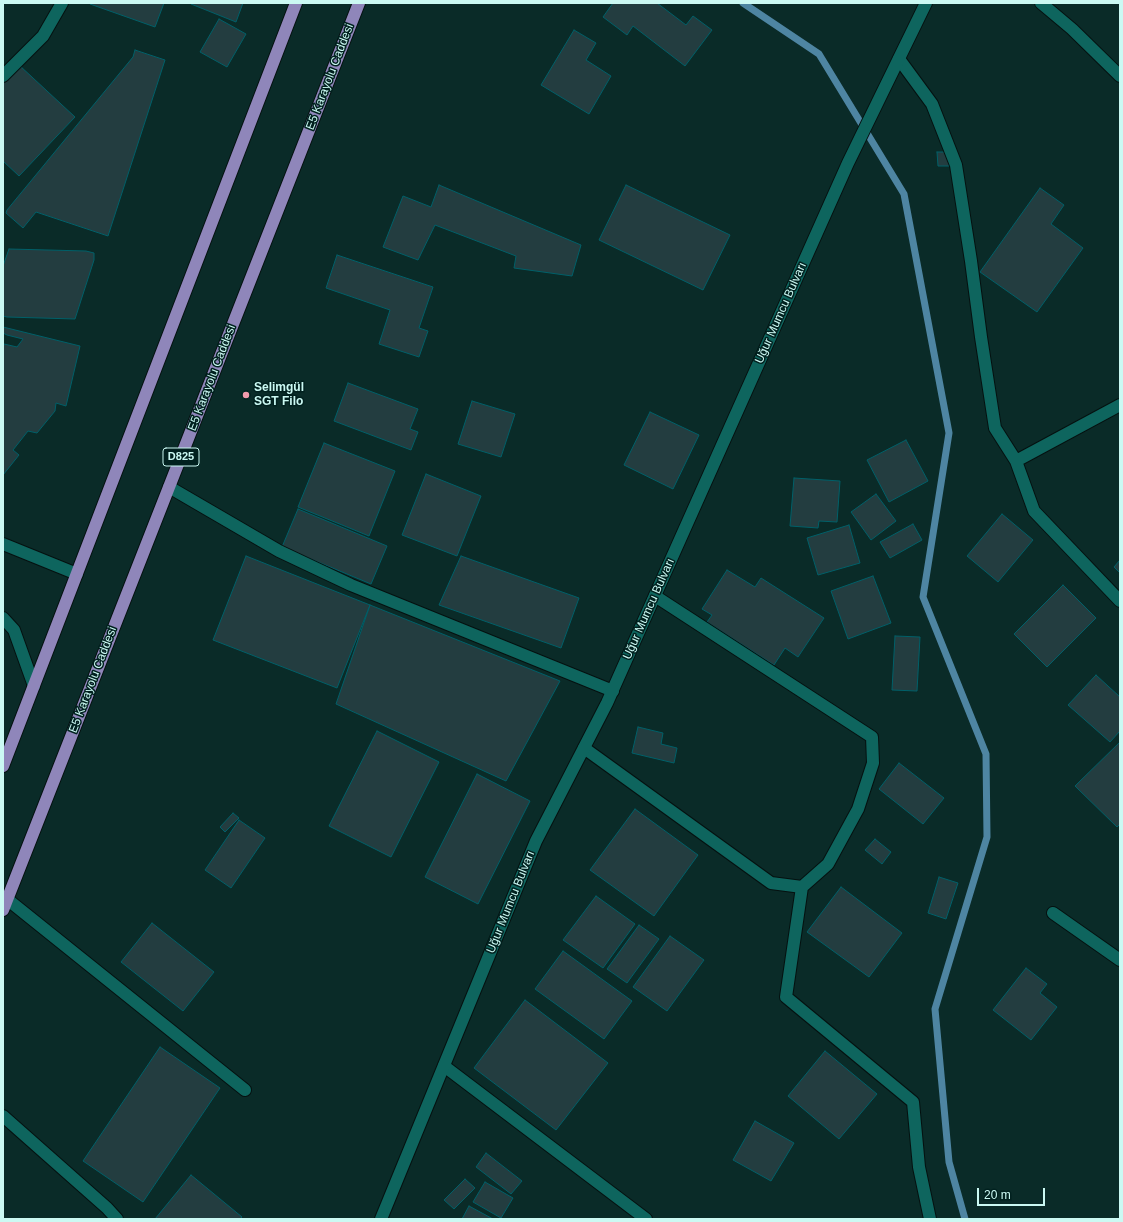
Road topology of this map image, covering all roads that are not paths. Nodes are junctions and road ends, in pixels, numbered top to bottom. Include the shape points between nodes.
1 (62, 3) edge
2 (296, 3) edge
3 (359, 3) edge
4 (926, 3) edge
5 (1041, 3) edge
6 (899, 59) junction
7 (3, 76) edge
8 (1120, 76) edge
9 (1120, 405) edge
10 (1016, 462) junction
11 (169, 487) junction
12 (3, 544) edge
13 (77, 574) junction
14 (655, 596) junction
15 (1120, 601) edge
16 (3, 618) edge
17 (34, 686) junction
18 (613, 691) junction
19 (584, 748) junction
20 (3, 766) edge
21 (802, 887) junction
22 (5, 905) edge
23 (1053, 913) dead end
24 (1120, 960) edge
25 (444, 1066) junction
26 (246, 1090) dead end
27 (3, 1116) edge
28 (117, 1219) edge
29 (381, 1219) edge
30 (646, 1219) edge
31 (930, 1219) edge

1 - 7 street via 44,36
2 - 13 highway
3 - 11 highway, E5 Karayolu Caddesi / D825
4 - 6 street, Uğur Mumcu Bulvarı
5 - 8 street
6 - 10 street via 932,104 956,165 995,428
6 - 14 street, Uğur Mumcu Bulvarı via 848,163
9 - 10 street
10 - 15 street via 1034,511
11 - 18 street via 279,551 351,586
11 - 22 highway, E5 Karayolu Caddesi / D825
12 - 13 street
13 - 17 highway
14 - 18 street, Uğur Mumcu Bulvarı
14 - 21 street via 872,736 873,763 858,809 828,864
16 - 17 street via 14,630
17 - 20 highway
18 - 19 street, Uğur Mumcu Bulvarı
19 - 21 street via 771,883
19 - 25 street, Uğur Mumcu Bulvarı via 536,841
21 - 31 street via 786,997 913,1102 919,1167
22 - 26 street
23 - 24 street
25 - 29 street, Uğur Mumcu Bulvarı
25 - 30 street
27 - 28 street

